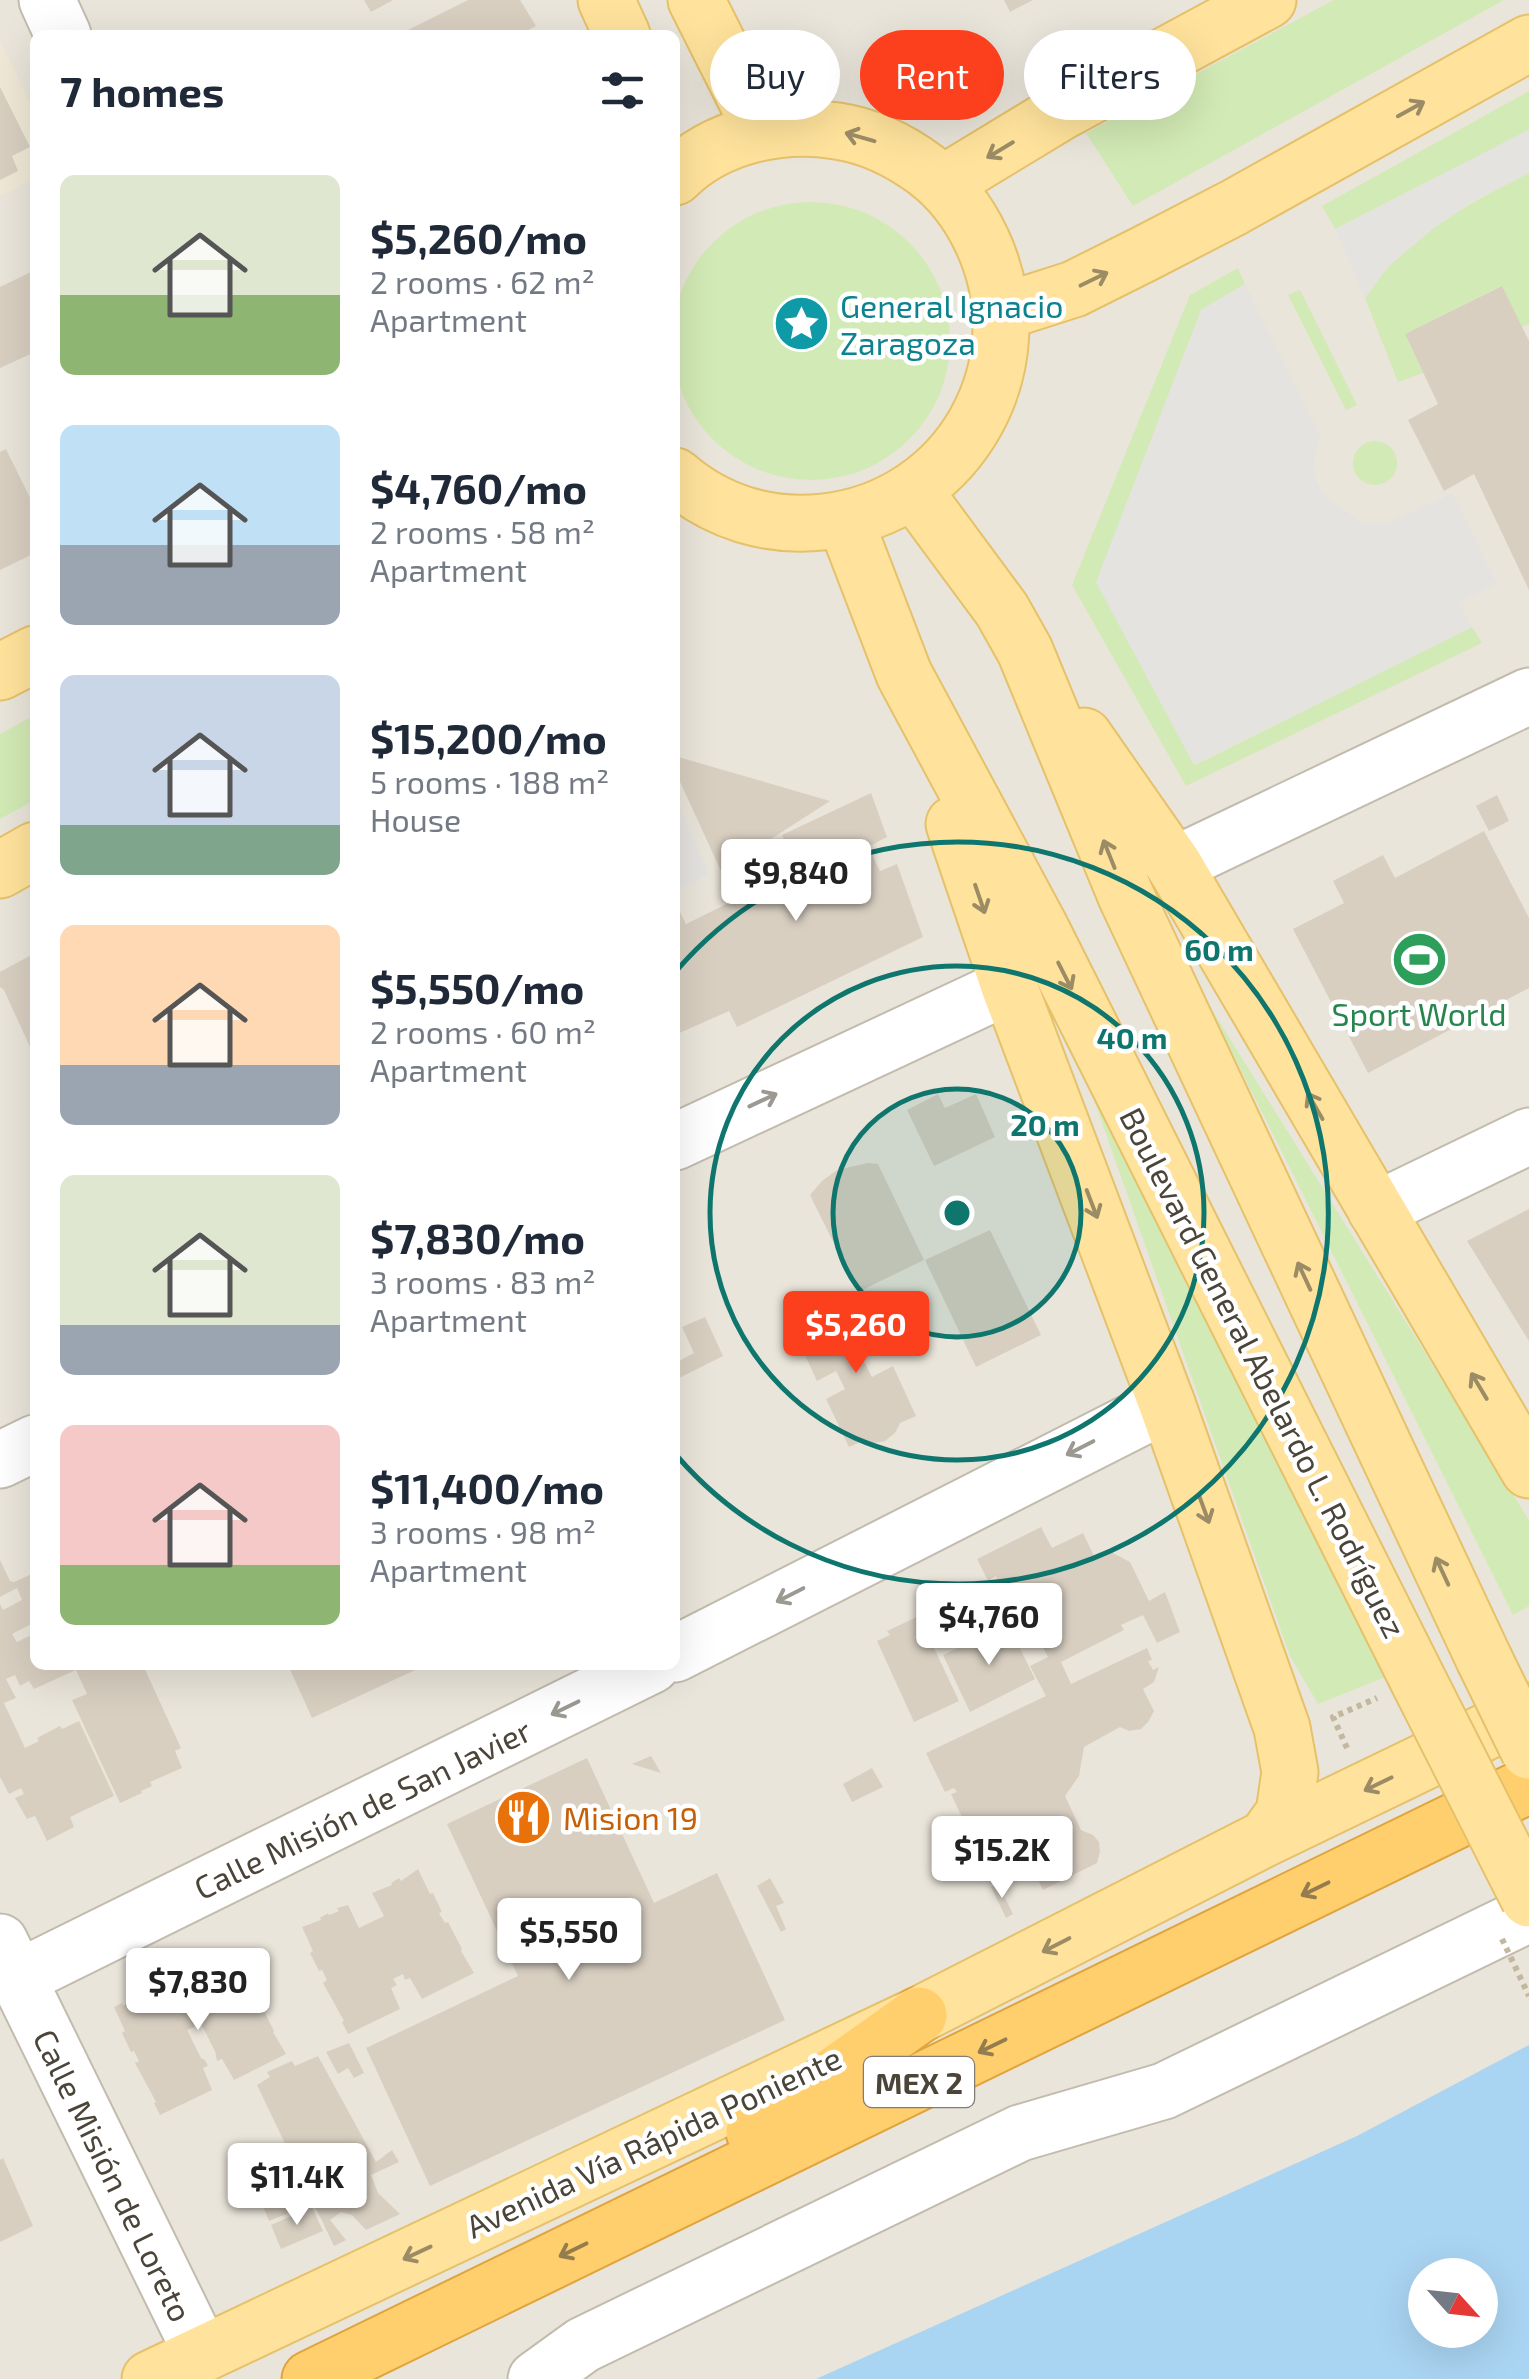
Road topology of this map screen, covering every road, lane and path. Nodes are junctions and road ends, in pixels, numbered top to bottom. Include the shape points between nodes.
1 (46, 0) edge
2 (606, 0) edge
3 (696, 0) edge
4 (1268, 0) edge
5 (61, 30) edge
6 (620, 30) edge
7 (1529, 43) edge
8 (762, 131) junction
9 (680, 162) edge
10 (944, 183) junction
11 (1002, 312) junction
12 (680, 486) edge
13 (914, 491) junction
14 (844, 520) junction
15 (1025, 652) junction
16 (30, 657) edge
17 (0, 672) edge
18 (904, 674) junction
19 (1529, 696) edge
20 (30, 853) edge
21 (1174, 865) junction
22 (0, 870) edge
23 (1009, 986) junction
24 (1529, 1136) edge
25 (680, 1140) edge
26 (1376, 1210) junction
27 (1167, 1404) junction
28 (30, 1445) edge
29 (0, 1460) edge
30 (1529, 1470) edge
31 (680, 1651) edge
32 (641, 1670) edge
33 (1402, 1690) junction
34 (1529, 1711) edge
35 (1333, 1717) dead end
36 (1529, 1751) edge
37 (1529, 1785) edge
38 (1266, 1838) junction
39 (1529, 1899) edge
40 (1529, 1914) edge
41 (9, 1960) edge
42 (919, 2015) junction
43 (622, 2226) junction
44 (202, 2354) junction
45 (150, 2379) edge
46 (310, 2379) edge
47 (536, 2379) edge

1 - 5 street
2 - 6 main road
3 - 8 main road
4 -> 10 main road
11 -> 7 main road via 1074,289 1144,254
8 - 9 main road
10 -> 8 main road via 860,134 811,127
10 - 11 main road via 973,221 993,264
11 - 13 main road via 999,364 982,413 953,456
12 - 14 main road via 762,520
13 - 14 main road
13 - 15 main road, Boulevard General Abelardo L. Rodríguez
14 - 18 main road, Boulevard General Abelardo L. Rodríguez
15 - 21 main road
36 -> 15 main road, Boulevard General Abelardo L. Rodríguez, bridge via 1126,896
16 - 17 main road
18 -> 23 main road
18 -> 33 main road, Boulevard General Abelardo L. Rodríguez via 1041,929
19 - 21 street
20 - 22 main road
26 -> 21 main road
25 -> 23 street
23 -> 27 main road
24 - 26 street
30 -> 26 main road
27 -> 31 street
27 -> 38 main road via 1282,1728 1290,1772 1284,1813
28 - 29 street
32 -> 41 street, Calle Misión de San Javier
33 - 35 path
33 - 39 main road, Boulevard General Abelardo L. Rodríguez, bridge
34 -> 38 main road, Avenida Vía Rápida Poniente
37 -> 43 highway, Avenida Vía Rápida Poniente / MEX 2
38 -> 42 main road, Avenida Vía Rápida Poniente
40 - 47 street via 1164,2091 1020,2133 583,2345
41 - 44 street, Calle Misión de Loreto
42 - 43 highway
42 -> 44 main road, Avenida Vía Rápida Poniente
43 -> 46 highway, Avenida Vía Rápida Poniente / MEX 2
44 - 45 main road, Avenida Vía Rápida Poniente

